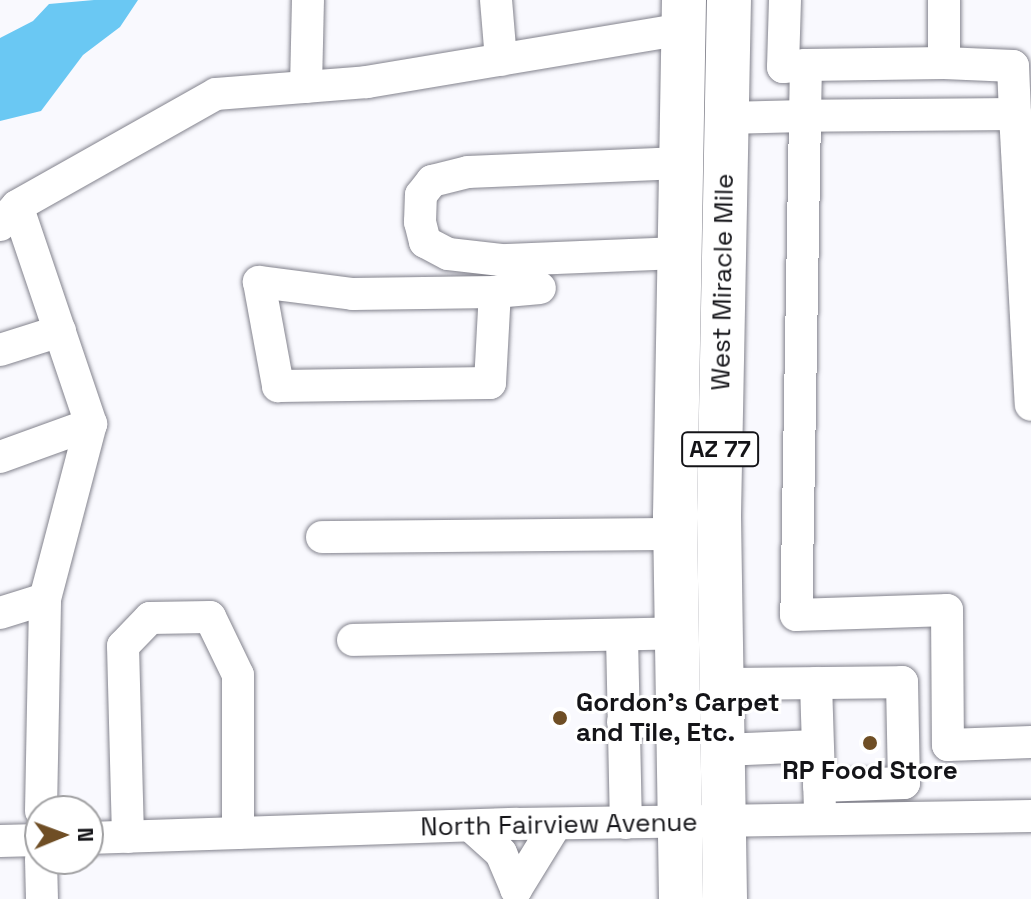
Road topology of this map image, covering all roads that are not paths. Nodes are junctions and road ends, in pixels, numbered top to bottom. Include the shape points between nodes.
1 (308, 0) edge
2 (496, 0) edge
3 (729, 0) edge
4 (785, 0) edge
5 (944, 0) edge
6 (689, 10) edge
7 (501, 60) junction
8 (944, 63) junction
9 (806, 65) junction
10 (306, 87) junction
11 (726, 114) junction
12 (1015, 114) junction
13 (805, 116) junction
14 (681, 163) junction
15 (9, 215) edge
16 (679, 253) junction
17 (540, 288) dead end
18 (495, 292) junction
19 (60, 331) junction
20 (0, 350) edge
21 (1031, 405) edge
22 (91, 424) junction
23 (0, 457) edge
24 (675, 534) junction
25 (322, 537) dead end
26 (45, 599) junction
27 (0, 613) edge
28 (677, 633) junction
29 (622, 636) junction
30 (353, 640) dead end
31 (816, 683) junction
32 (722, 684) junction
33 (679, 721) junction
34 (623, 722) junction
35 (1031, 742) edge
36 (816, 746) junction
37 (723, 750) junction
38 (819, 786) junction
39 (41, 795) edge
40 (1031, 816) edge
41 (820, 820) junction
42 (724, 821) junction
43 (679, 822) junction
44 (626, 823) junction
45 (556, 824) junction
46 (471, 826) junction
47 (238, 833) junction
48 (128, 837) junction
49 (104, 838) edge
50 (24, 840) edge
51 (0, 841) edge
52 (41, 875) edge
53 (516, 894) edge
54 (42, 899) edge
55 (681, 899) edge
56 (725, 899) edge

1 - 10 street
2 - 7 street
3 - 11 highway, West Miracle Mile / AZ 77
4 - 9 street via 783,67
5 - 8 street
6 - 7 street
6 - 11 highway via 710,101
6 - 14 highway, West Miracle Mile / AZ 77
7 - 10 street
8 - 9 street
8 - 12 street via 1013,66
9 - 13 street
10 - 15 street via 216,94
11 - 13 street
11 - 32 highway, West Miracle Mile / AZ 77 via 719,489
12 - 13 street
12 - 21 street
13 - 35 street via 796,615 947,610 948,745
14 - 16 highway, West Miracle Mile / AZ 77
14 - 16 street via 468,172 432,181 421,195 420,222 425,242 461,255 501,260
15 - 19 street
16 - 24 highway, West Miracle Mile / AZ 77
17 - 18 street
18 - 18 street via 490,383 278,386 259,282 353,294
19 - 20 street
19 - 22 street
22 - 23 street
22 - 26 street
24 - 25 street
24 - 28 highway, West Miracle Mile / AZ 77
26 - 27 street
26 - 39 street
28 - 29 street
28 - 33 highway, West Miracle Mile / AZ 77
29 - 30 street
29 - 34 street
31 - 32 street
31 - 36 street
31 - 38 street via 902,682 904,783
32 - 37 highway, West Miracle Mile / AZ 77
33 - 34 street
33 - 43 highway, West Miracle Mile / AZ 77
34 - 44 street
36 - 37 street
36 - 38 street
37 - 42 highway, West Miracle Mile / AZ 77
38 - 41 street
40 - 41 street, North Fairview Avenue
41 - 42 street, North Fairview Avenue
42 - 43 street, North Fairview Avenue
42 - 56 highway, West Miracle Mile / AZ 77
43 - 44 street, North Fairview Avenue
43 - 55 highway, West Miracle Mile / AZ 77
44 - 45 street, North Fairview Avenue
45 - 46 street, North Fairview Avenue
45 - 53 street
46 - 47 street, North Fairview Avenue
46 - 53 street via 501,853
47 - 48 street, North Fairview Avenue
47 - 48 street via 238,675 210,617 150,618 123,646
48 - 49 street, North Fairview Avenue
50 - 51 street
52 - 54 street

